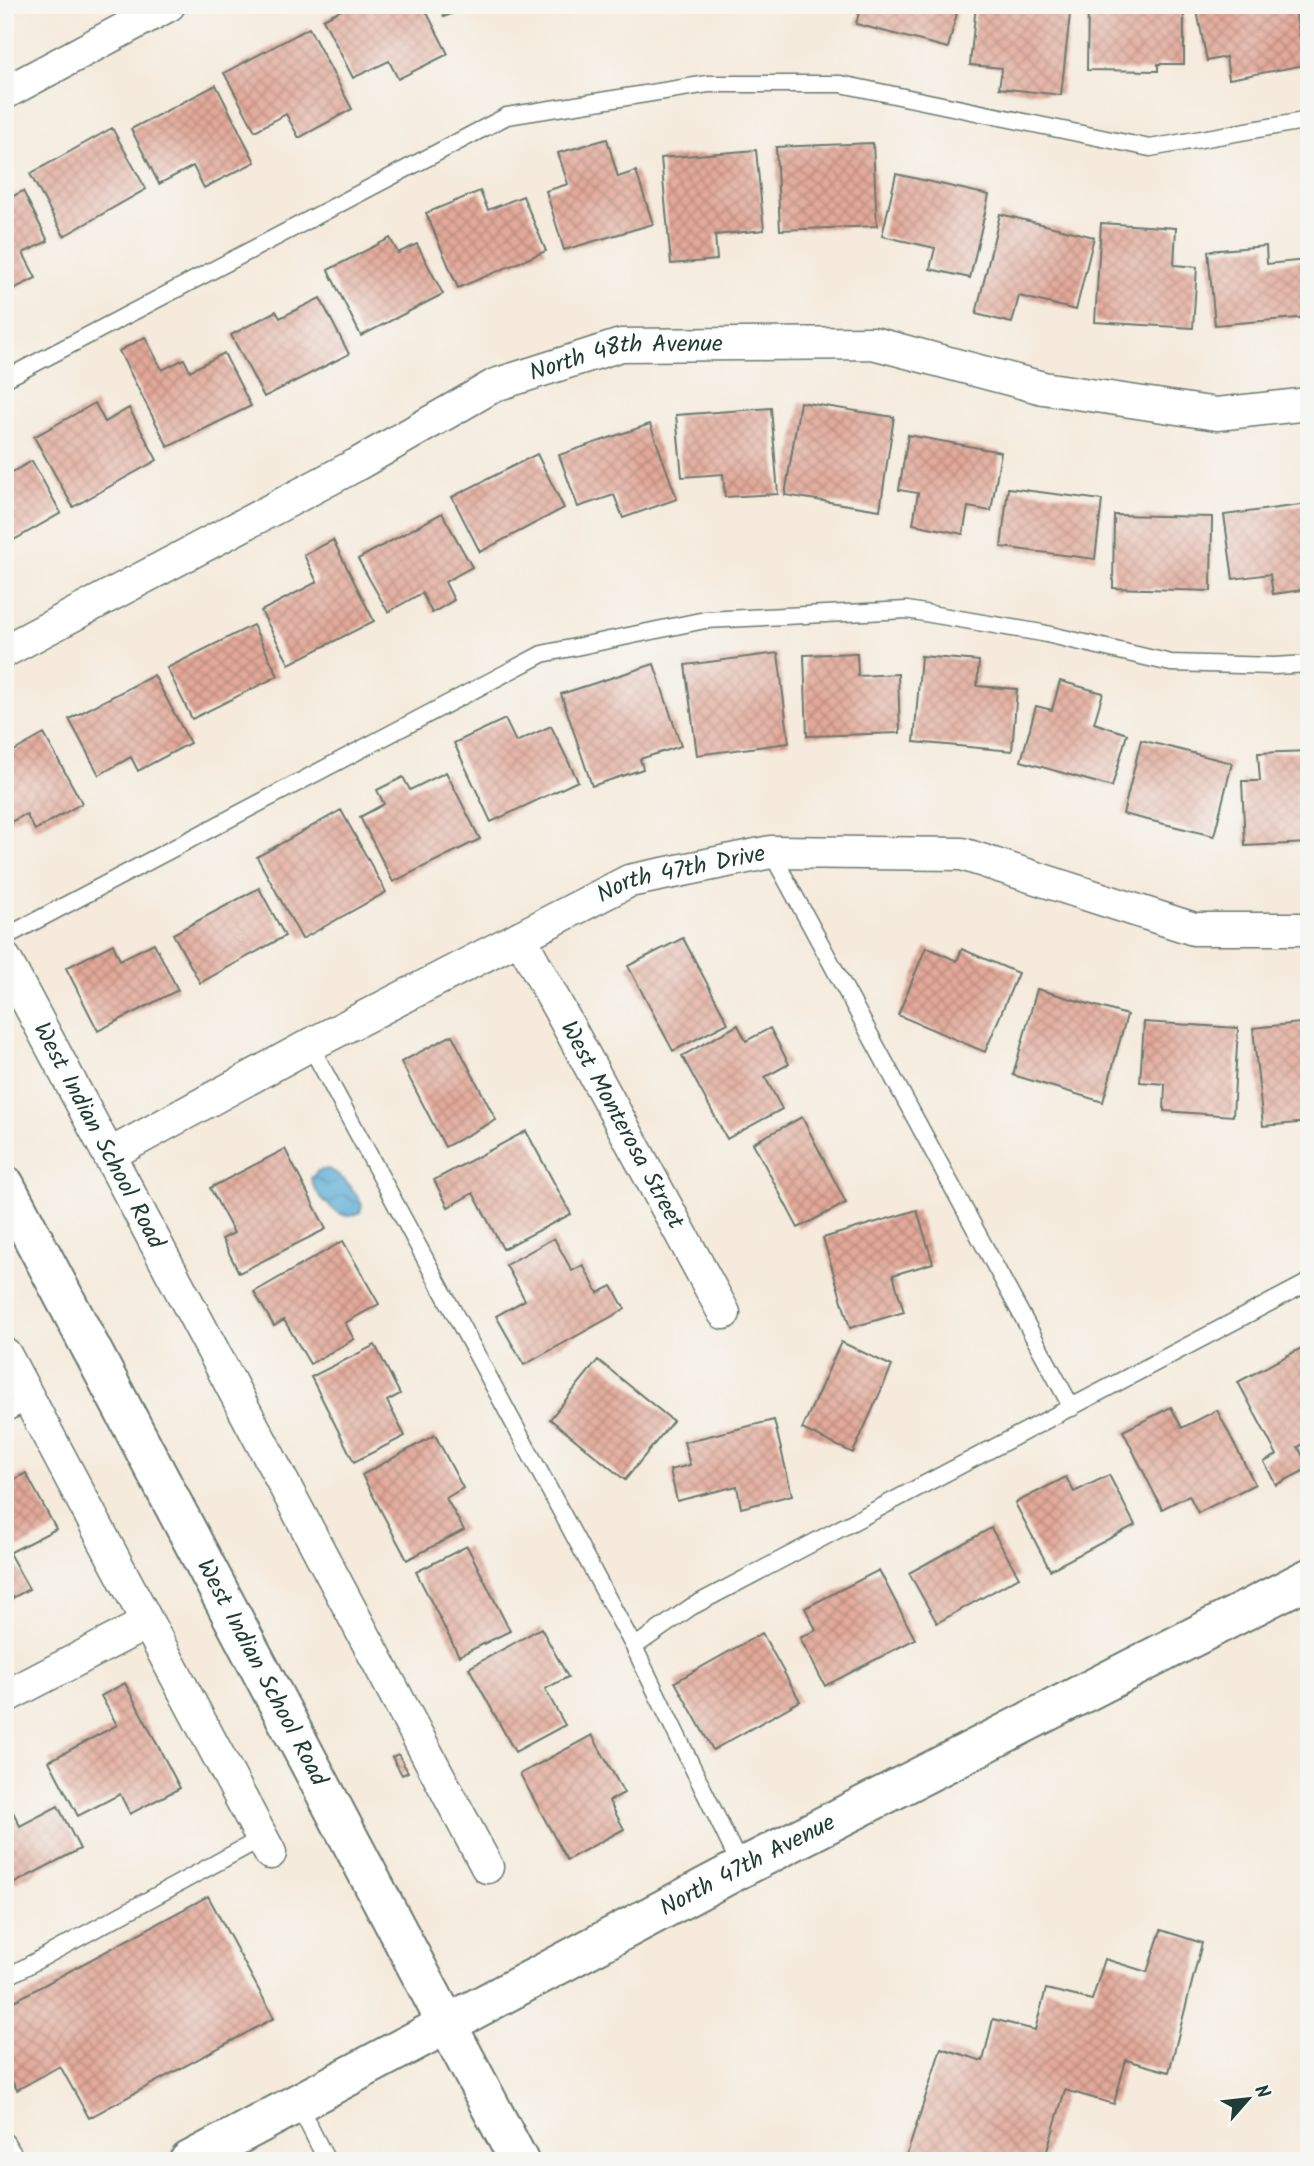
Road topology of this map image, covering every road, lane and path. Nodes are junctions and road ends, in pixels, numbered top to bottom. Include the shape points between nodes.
1 (169, 5) edge
2 (5, 93) edge
3 (1309, 120) edge
4 (5, 379) edge
5 (1309, 404) edge
6 (5, 651) edge
7 (1309, 664) edge
8 (771, 852) junction
9 (1309, 929) edge
10 (520, 936) junction
11 (5, 937) edge
12 (5, 958) edge
13 (310, 1045) junction
14 (108, 1155) junction
15 (5, 1185) edge
16 (1309, 1282) edge
17 (724, 1313) dead end
18 (5, 1354) edge
19 (18, 1407) edge
20 (1072, 1408) junction
21 (1309, 1578) edge
22 (147, 1623) junction
23 (634, 1647) junction
24 (5, 1697) edge
25 (266, 1846) joint
26 (487, 1867) dead end
27 (741, 1868) junction
28 (5, 1978) edge
29 (447, 2024) junction
30 (297, 2102) junction
31 (5, 2141) edge
32 (18, 2161) edge
33 (189, 2161) edge
34 (327, 2161) edge
35 (519, 2161) edge

1 - 2 street
3 - 4 lane via 1150,148 841,84 708,84 508,116
5 - 6 street, North 48th Avenue via 1217,414 1043,388 873,343 621,345 495,386
7 - 11 lane via 1171,663 1041,633 907,610 705,620 555,651
8 - 9 street, North 47th Drive via 962,854 1194,929
8 - 10 street, North 47th Drive via 629,881
8 - 20 lane
10 - 13 street, North 47th Drive
10 - 17 street, West Monterosa Street
12 - 14 street, West Indian School Road
13 - 14 street, North 47th Drive
13 - 23 lane
14 - 26 street, West Indian School Road
15 - 29 street, West Indian School Road
16 - 20 lane
18 - 19 street
19 - 22 street
20 - 23 lane via 691,1607
21 - 27 street, North 47th Avenue
22 - 24 street
22 - 25 street
23 - 27 lane
25 - 28 lane
27 - 29 street, North 47th Avenue
29 - 30 street, North 47th Avenue
29 - 35 street, West Indian School Road
30 - 33 street, North 47th Avenue
30 - 34 lane
31 - 32 lane

